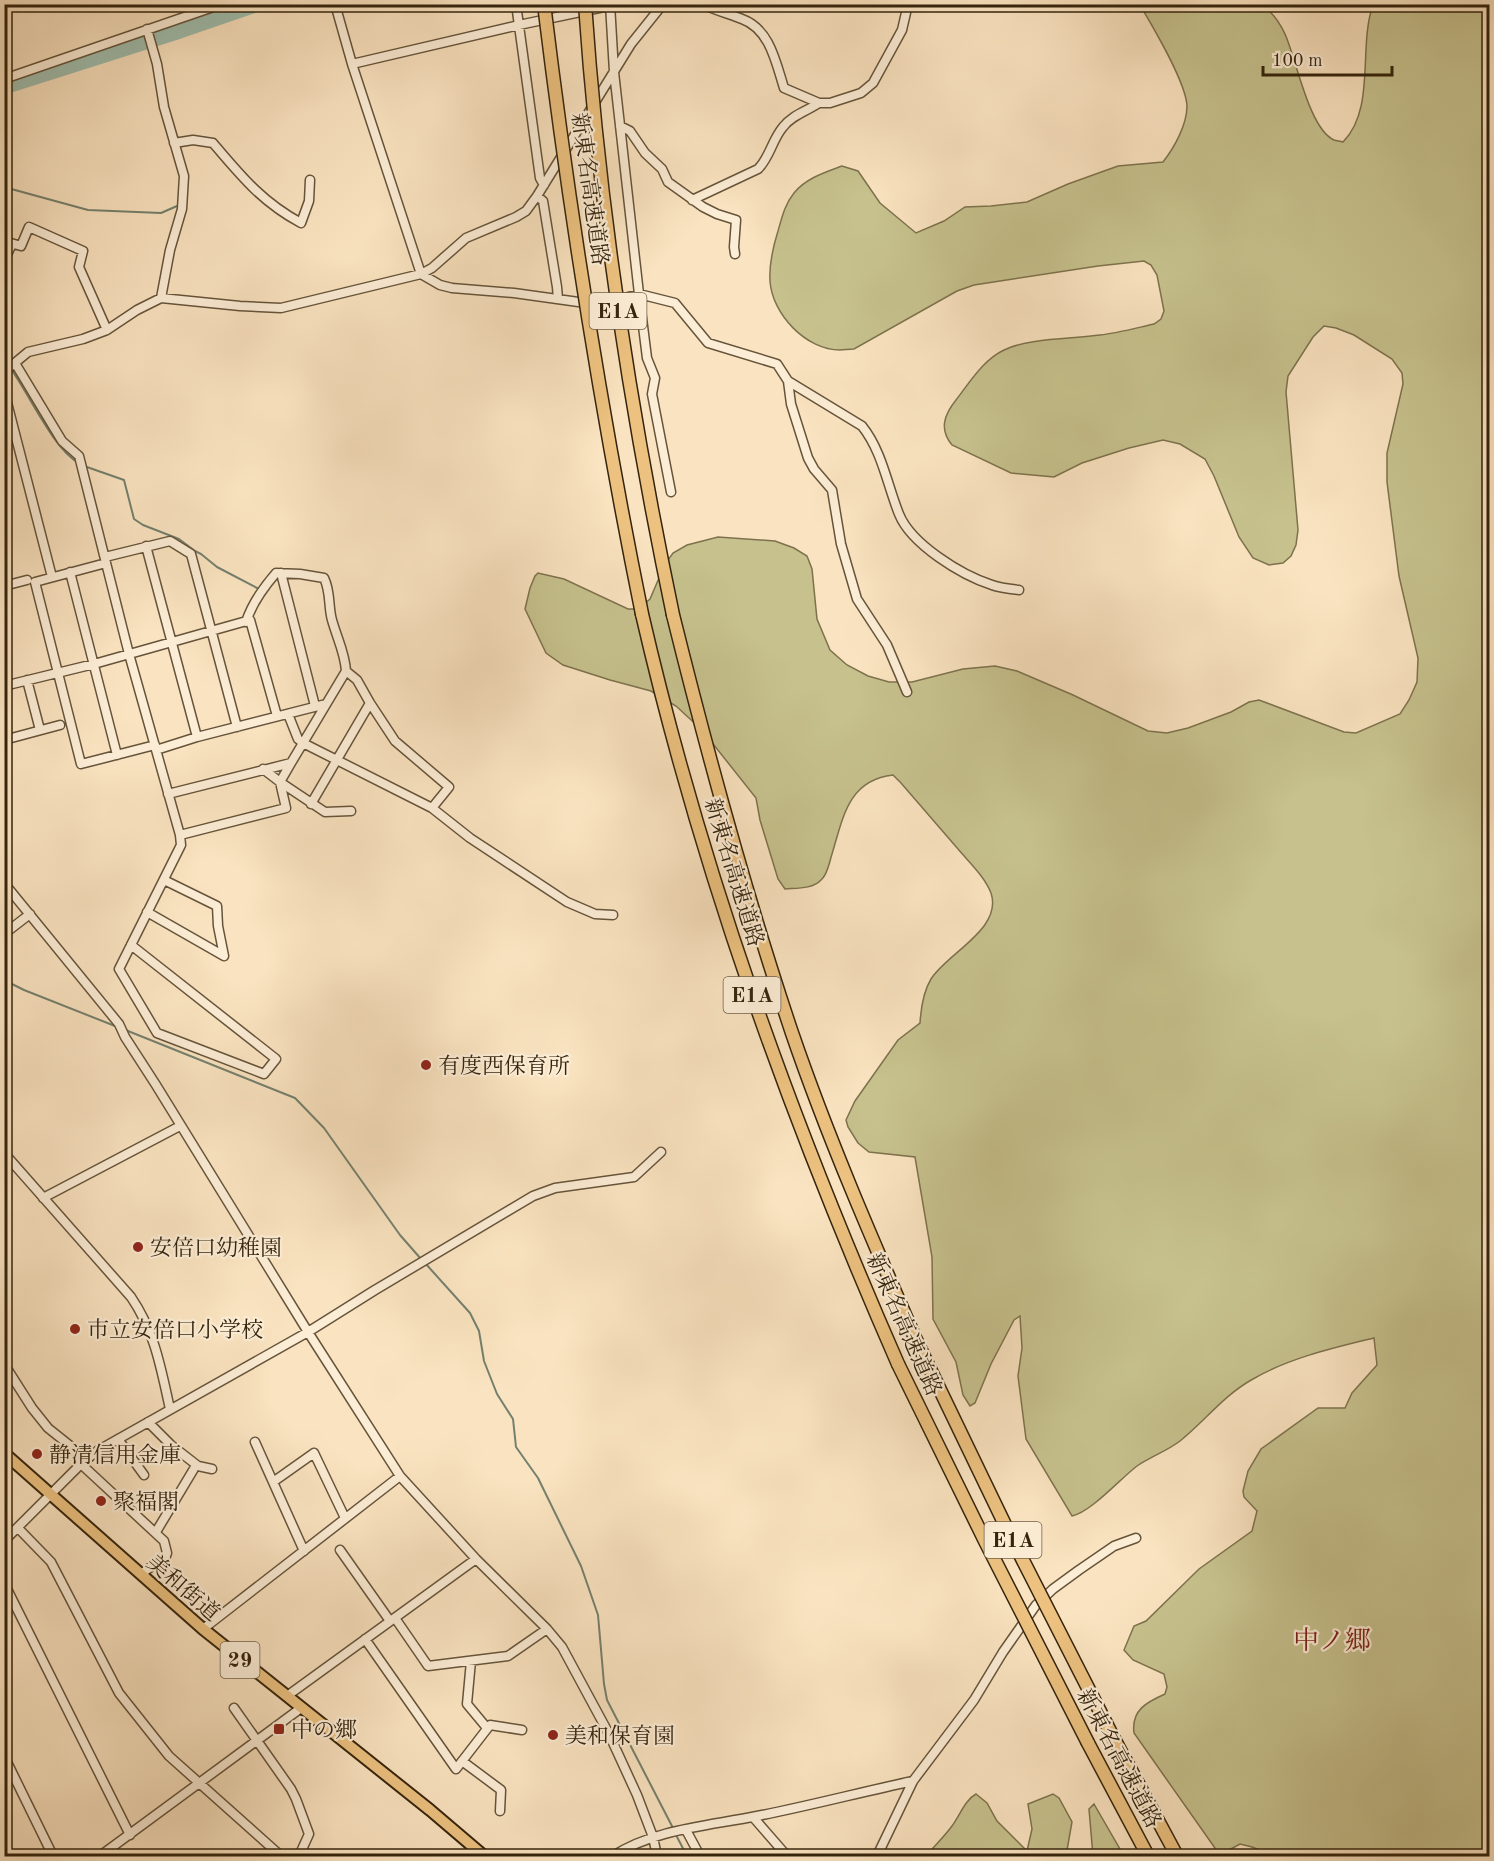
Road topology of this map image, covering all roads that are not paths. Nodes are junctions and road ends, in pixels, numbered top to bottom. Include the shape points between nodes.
1 (222, 4) edge
2 (335, 4) edge
3 (516, 4) edge
4 (544, 4) edge
5 (585, 4) edge
6 (663, 4) edge
7 (702, 4) edge
8 (908, 4) edge
9 (613, 5) edge
10 (519, 25) junction
11 (148, 32) junction
12 (352, 64) junction
13 (614, 72) junction
14 (4, 79) edge
15 (819, 103) junction
16 (620, 126) junction
17 (174, 143) junction
18 (310, 180) dead end
19 (544, 185) junction
20 (537, 196) junction
21 (692, 200) junction
22 (8, 243) edge
23 (735, 254) dead end
24 (4, 261) edge
25 (421, 274) junction
26 (639, 294) junction
27 (160, 298) junction
28 (558, 299) junction
29 (107, 330) junction
30 (15, 363) junction
31 (4, 372) edge
32 (788, 381) junction
33 (4, 391) edge
34 (671, 492) dead end
35 (146, 546) junction
36 (105, 560) junction
37 (70, 572) junction
38 (281, 573) junction
39 (52, 577) junction
40 (27, 580) dead end
41 (4, 586) edge
42 (1019, 590) dead end
43 (246, 622) junction
44 (211, 632) junction
45 (172, 642) junction
46 (129, 654) junction
47 (94, 664) junction
48 (346, 671) junction
49 (57, 673) junction
50 (27, 680) junction
51 (4, 686) edge
52 (907, 692) dead end
53 (370, 703) junction
54 (326, 704) junction
55 (315, 706) junction
56 (288, 714) junction
57 (277, 717) junction
58 (60, 725) dead end
59 (237, 727) junction
60 (40, 730) junction
61 (197, 737) junction
62 (4, 740) edge
63 (303, 743) junction
64 (156, 747) junction
65 (117, 755) junction
66 (338, 759) junction
67 (291, 763) junction
68 (263, 769) junction
69 (280, 782) junction
70 (168, 794) junction
71 (311, 804) junction
72 (432, 808) junction
73 (351, 811) dead end
74 (180, 835) junction
75 (164, 880) junction
76 (4, 883) edge
77 (147, 912) junction
78 (30, 914) junction
79 (613, 915) dead end
80 (4, 934) edge
81 (131, 945) junction
82 (180, 1126) junction
83 (661, 1152) dead end
84 (4, 1153) edge
85 (43, 1198) junction
86 (308, 1332) junction
87 (4, 1364) edge
88 (170, 1409) junction
89 (148, 1422) junction
90 (118, 1438) junction
91 (255, 1442) dead end
92 (4, 1453) edge
93 (81, 1464) junction
94 (198, 1466) junction
95 (212, 1469) dead end
96 (144, 1475) dead end
97 (400, 1476) junction
98 (273, 1482) junction
99 (51, 1495) junction
100 (345, 1518) junction
101 (18, 1528) junction
102 (156, 1532) junction
103 (1136, 1538) dead end
104 (4, 1541) edge
105 (340, 1550) dead end
106 (304, 1551) junction
107 (476, 1559) junction
108 (141, 1574) junction
109 (4, 1583) edge
110 (393, 1619) junction
111 (203, 1629) junction
112 (547, 1629) junction
113 (365, 1639) junction
114 (471, 1661) junction
115 (287, 1696) junction
116 (234, 1708) dead end
117 (301, 1708) junction
118 (487, 1728) junction
119 (522, 1730) dead end
120 (257, 1741) junction
121 (4, 1756) edge
122 (462, 1761) junction
123 (913, 1781) junction
124 (200, 1784) junction
125 (500, 1811) dead end
126 (753, 1817) junction
127 (686, 1830) junction
128 (130, 1835) junction
129 (653, 1836) junction
130 (53, 1857) edge
131 (100, 1857) edge
132 (281, 1857) edge
133 (299, 1857) edge
134 (483, 1857) edge
135 (613, 1857) edge
136 (657, 1857) edge
137 (700, 1857) edge
138 (787, 1857) edge
139 (877, 1857) edge
140 (1148, 1857) edge
141 (1177, 1857) edge

1 - 11 street
2 - 12 street
3 - 10 street
4 - 140 highway, 新東名高速道路 / E1A, bridge via 600,393 642,614 726,920 814,1167 898,1364
5 - 141 highway, 新東名高速道路 / E1A, bridge via 612,270 636,423 673,615 721,800 793,1035 838,1156 916,1340 1008,1531
6 - 13 street
7 - 15 street via 744,19 760,31 769,43 784,88
8 - 15 street via 902,30 873,83 861,93
9 - 10 street
9 - 13 street
10 - 12 street
10 - 19 street
11 - 14 street
11 - 17 street
12 - 25 street
13 - 16 street
13 - 19 street
15 - 21 street via 797,114 782,128 758,169
16 - 21 street via 630,131 668,182
16 - 26 street
17 - 18 street via 213,143 252,189 281,213 301,223 309,201
17 - 27 street via 184,176 184,192
19 - 20 street
20 - 25 street via 526,211 466,238
20 - 28 street via 543,201
21 - 23 street via 736,220
22 - 24 street
22 - 29 street via 21,246 29,227 83,251 79,267
25 - 27 street via 281,308
25 - 28 street via 452,288
26 - 28 street via 600,305
26 - 32 street via 675,303 708,343 777,364
26 - 34 street via 647,358 655,378 652,394
27 - 29 street
29 - 30 street via 28,352
30 - 31 street
30 - 36 street via 62,441 79,456
32 - 42 street via 862,426 878,452 908,531 968,575
32 - 52 street via 808,458 832,490 841,544 857,599 887,645
33 - 39 street
35 - 36 street
35 - 44 street via 170,541 191,554
35 - 45 street
36 - 37 street
36 - 46 street
37 - 39 street
37 - 47 street
38 - 43 street via 276,573 261,591
38 - 48 street via 324,578
38 - 55 street
39 - 49 street via 35,582
40 - 41 street
43 - 44 street
43 - 57 street via 250,620
44 - 45 street
44 - 59 street
45 - 46 street
45 - 61 street
46 - 47 street
46 - 64 street
47 - 49 street
47 - 65 street
48 - 53 street via 357,680
48 - 54 street
49 - 50 street
49 - 65 street via 81,764
50 - 51 street
50 - 60 street
53 - 66 street
53 - 72 street via 395,741 449,787
54 - 55 street
54 - 63 street
55 - 56 street
56 - 57 street
56 - 63 street via 297,739
57 - 59 street
58 - 60 street
59 - 61 street
60 - 62 street
61 - 64 street
63 - 66 street
63 - 67 street
64 - 65 street
64 - 70 street
66 - 71 street
66 - 72 street
67 - 68 street
67 - 69 street
68 - 69 street
68 - 70 street
69 - 71 street
69 - 74 street via 286,808
70 - 74 street
71 - 73 street via 325,812
72 - 79 street via 567,902 595,914
74 - 75 street via 181,845
75 - 77 street
75 - 77 street via 217,906 224,956
76 - 78 street
77 - 81 street
78 - 80 street
78 - 82 street via 119,1024
81 - 81 street via 119,969 157,1033 264,1074 276,1059
82 - 85 street
82 - 86 street
83 - 86 street via 634,1177 555,1188 533,1196
84 - 85 street
85 - 88 street via 138,1308 157,1349
86 - 88 street
86 - 97 street
87 - 93 street via 32,1408 48,1428 73,1448
88 - 89 street
89 - 90 street
89 - 94 street
90 - 93 street
90 - 96 street
91 - 98 street
92 - 99 main road, 美和街道 / 29
93 - 99 street
93 - 102 street
94 - 95 street
94 - 102 street
97 - 100 street
97 - 107 street
98 - 100 street via 315,1453
98 - 106 street
99 - 101 street
99 - 108 main road, 美和街道 / 29
100 - 106 street
101 - 104 street
101 - 124 street via 51,1562 119,1693 169,1756
102 - 108 street via 167,1553
103 - 123 street via 1114,1546 1078,1570 1036,1605 974,1700
105 - 110 street
106 - 111 street
107 - 110 street
107 - 112 street
108 - 111 main road, 美和街道 / 29
109 - 128 street
110 - 113 street
110 - 114 street via 428,1666
111 - 115 main road, 美和街道 / 29
112 - 114 street via 508,1656
112 - 129 street via 562,1647 609,1734
113 - 115 street
113 - 122 street via 456,1769
114 - 118 street via 467,1704
115 - 117 main road, 美和街道 / 29
116 - 120 street
117 - 120 street
117 - 134 main road, 美和街道 / 29
118 - 119 street via 490,1725
118 - 122 street
120 - 124 street
120 - 133 street via 291,1789 306,1825 309,1834
121 - 130 street
122 - 125 street via 501,1790
123 - 126 street
123 - 139 street
124 - 128 street
124 - 132 street
126 - 127 street
126 - 138 street
127 - 129 street
127 - 137 street
128 - 131 street
129 - 135 street
129 - 136 street

